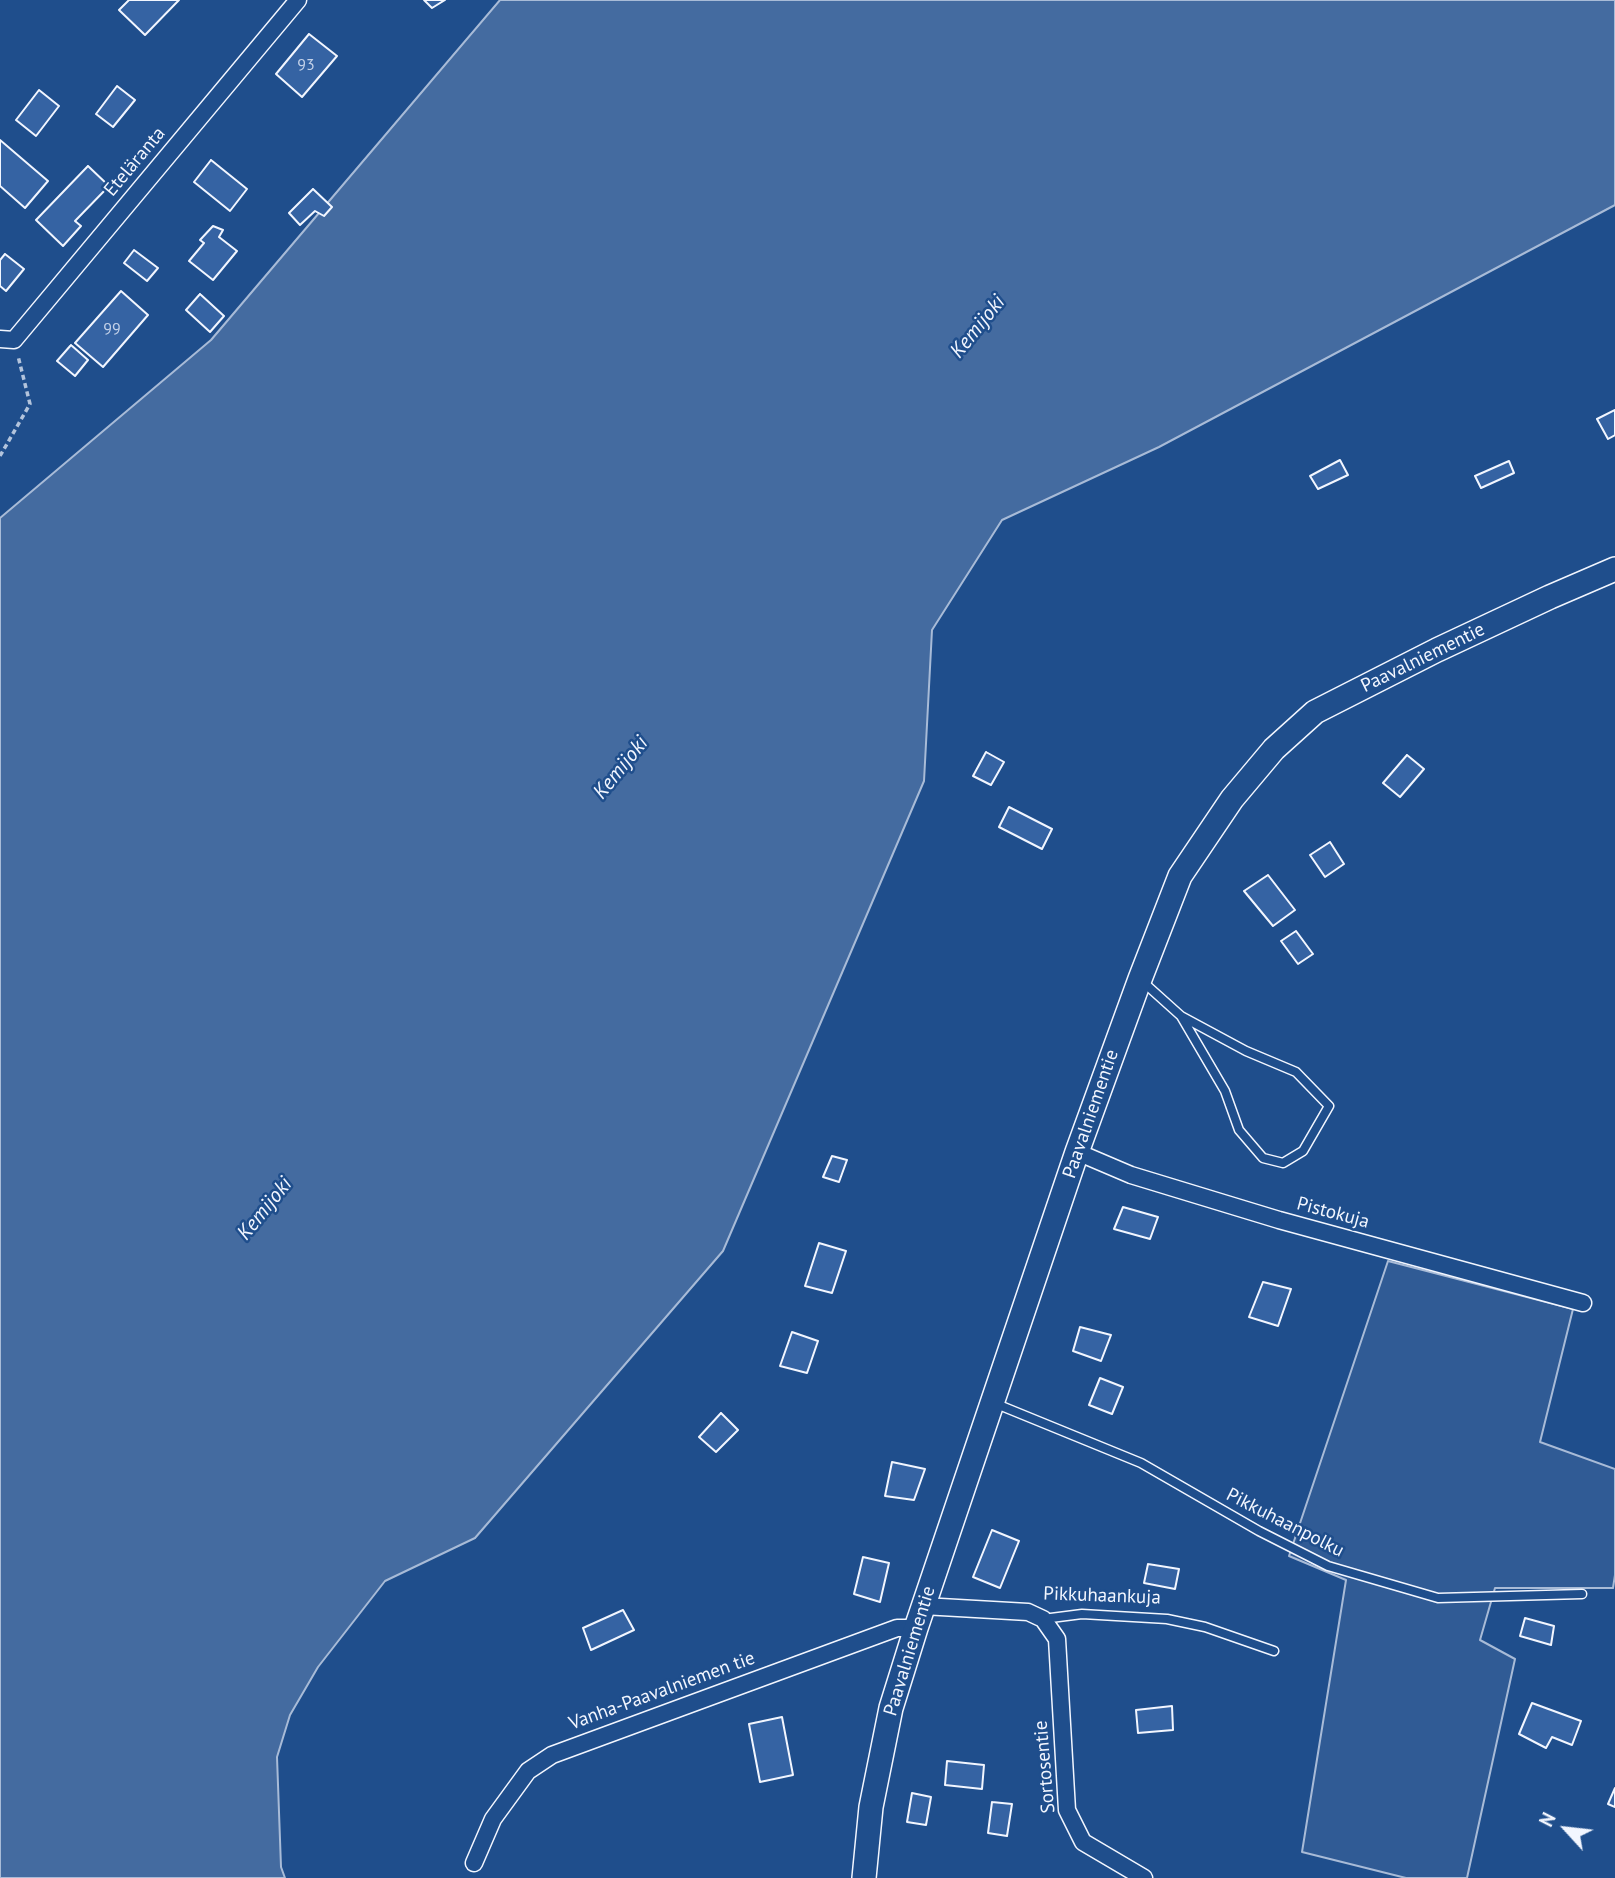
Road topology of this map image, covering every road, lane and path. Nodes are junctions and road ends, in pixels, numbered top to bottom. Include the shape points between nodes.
1 (298, 0) edge
2 (7, 340) edge
3 (0, 456) edge
4 (1615, 569) edge
5 (1140, 979) junction
6 (1181, 1016) junction
7 (1077, 1152) junction
8 (1583, 1303) dead end
9 (994, 1403) junction
10 (1582, 1594) dead end
11 (919, 1617) junction
12 (1043, 1619) junction
13 (1275, 1651) dead end
14 (474, 1863) dead end
15 (864, 1878) edge
16 (1143, 1878) edge

1 - 2 street, Eteläranta
2 - 3 path via 30,404
4 - 5 street, Paavalniementie via 1315,712 1274,749 1204,838 1180,876
5 - 6 lane
5 - 7 street, Paavalniementie
6 - 6 lane via 1225,1091 1239,1130 1263,1158 1283,1163 1303,1151 1329,1106 1296,1072
7 - 8 street, Pistokuja via 1130,1175 1279,1220
7 - 9 street, Paavalniementie
9 - 10 lane, Pikkuhaanpolku via 1141,1463 1328,1566 1438,1598
9 - 11 street, Paavalniementie
11 - 12 street, Pikkuhaankuja via 1028,1612
11 - 14 street, Vanha-Paavalniemen tie via 552,1755 528,1771 494,1819
11 - 15 street, Paavalniementie via 891,1708 871,1807
12 - 13 lane, Pikkuhaankuja via 1082,1614 1167,1619
12 - 16 street, Sortosentie via 1057,1639 1067,1810 1083,1842

